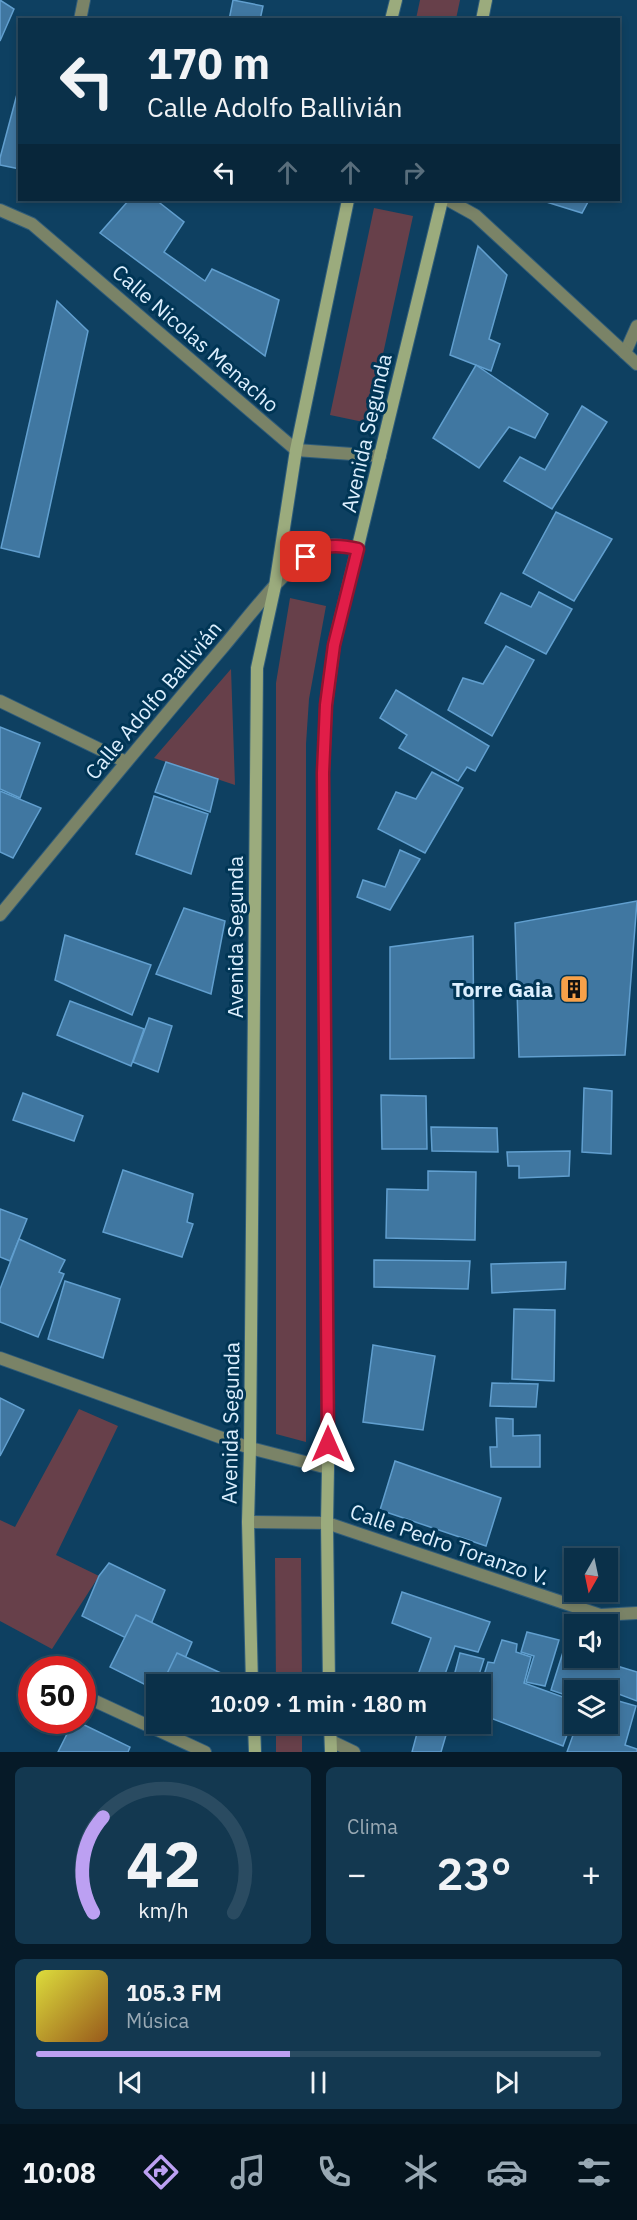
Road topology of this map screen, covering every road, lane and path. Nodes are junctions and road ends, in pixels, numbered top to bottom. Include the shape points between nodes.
1 (84, 0) edge
2 (396, 0) edge
3 (486, 0) edge
4 (80, 18) edge
5 (392, 18) edge
6 (482, 18) edge
7 (348, 201) edge
8 (442, 201) edge
9 (449, 201) edge
10 (0, 210) edge
11 (637, 326) edge
12 (625, 353) junction
13 (637, 364) edge
14 (296, 450) junction
15 (380, 456) junction
16 (358, 549) junction
17 (275, 586) junction
18 (0, 701) edge
19 (126, 762) junction
20 (0, 915) edge
21 (0, 1358) edge
22 (250, 1448) junction
23 (328, 1468) junction
24 (248, 1522) junction
25 (327, 1523) junction
26 (637, 1613) edge
27 (252, 1674) edge
28 (329, 1674) edge
29 (96, 1701) edge
30 (254, 1734) edge
31 (331, 1747) edge
32 (205, 1752) edge
33 (255, 1752) edge
34 (354, 1752) edge

1 - 4 street
2 - 5 main road
3 - 6 main road
7 - 14 main road, Avenida Segunda
8 - 15 main road, Avenida Segunda
9 - 12 street via 475,215
10 - 14 street, Calle Nicolas Menacho via 32,224
11 - 12 street
12 - 13 street
14 - 15 street
14 - 17 main road, Avenida Segunda
15 - 16 main road, Avenida Segunda
16 - 17 street, Calle Adolfo Ballivián via 336,544 319,548
16 - 23 main road, Avenida Segunda via 334,645 323,773
17 - 19 street, Calle Adolfo Ballivián
17 - 22 main road, Avenida Segunda via 257,668
18 - 19 street
19 - 20 street, Calle Adolfo Ballivián
21 - 22 street
22 - 23 street
22 - 24 main road, Avenida Segunda
23 - 25 main road, Avenida Segunda
24 - 25 street, Calle Pedro Toranzo V.
24 - 27 main road, Avenida Segunda
25 - 26 street, Calle Pedro Toranzo V. via 600,1615
25 - 28 main road, Avenida Segunda
29 - 32 street
30 - 33 main road
31 - 34 street

